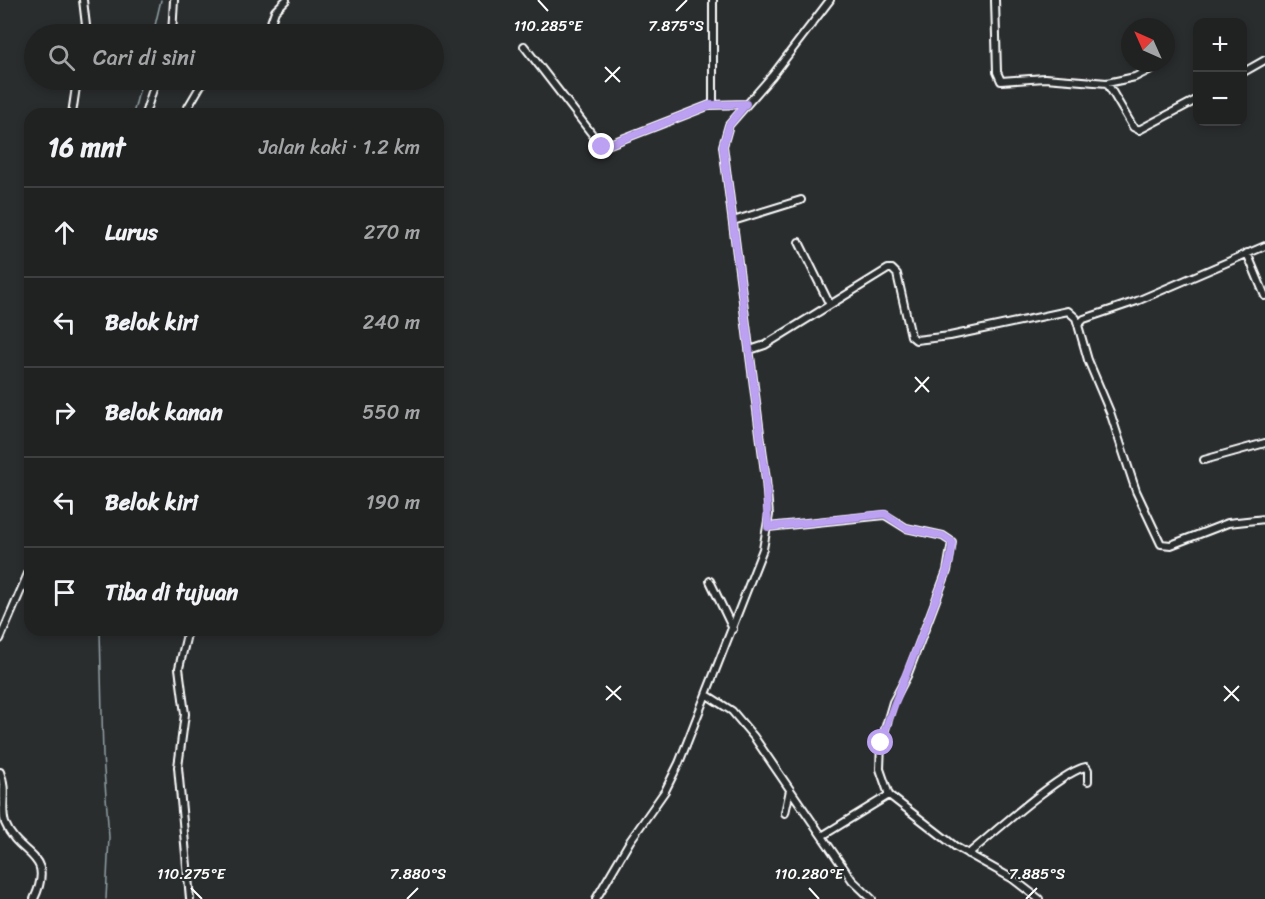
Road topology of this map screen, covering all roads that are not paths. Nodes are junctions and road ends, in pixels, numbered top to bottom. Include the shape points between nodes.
1 (82, 0) edge
2 (174, 0) edge
3 (286, 0) edge
4 (712, 0) edge
5 (830, 0) edge
6 (994, 0) edge
7 (86, 24) edge
8 (173, 24) edge
9 (270, 24) edge
10 (524, 46) dead end
11 (1265, 60) edge
12 (1145, 72) edge
13 (1244, 72) edge
14 (1107, 83) junction
15 (76, 90) edge
16 (153, 90) edge
17 (198, 90) edge
18 (1193, 101) edge
19 (746, 104) junction
20 (713, 105) junction
21 (73, 108) edge
22 (147, 108) edge
23 (188, 108) edge
24 (801, 200) dead end
25 (733, 221) junction
26 (799, 242) dead end
27 (1265, 246) edge
28 (1247, 254) junction
29 (1265, 296) edge
30 (830, 303) junction
31 (1078, 325) junction
32 (750, 350) junction
33 (1265, 443) edge
34 (1204, 460) dead end
35 (1265, 519) edge
36 (768, 527) junction
37 (24, 581) edge
38 (710, 581) dead end
39 (2, 627) edge
40 (733, 629) junction
41 (187, 636) edge
42 (0, 639) edge
43 (707, 694) junction
44 (0, 772) edge
45 (1088, 782) dead end
46 (790, 790) junction
47 (889, 795) junction
48 (785, 813) dead end
49 (822, 836) junction
50 (968, 854) junction
51 (34, 899) edge
52 (190, 899) edge
53 (596, 899) edge
54 (872, 899) edge
55 (1039, 899) edge

1 - 7 street
2 - 8 street
3 - 9 street via 275,11
4 - 20 street
5 - 19 street
6 - 14 street via 999,80 1045,78
10 - 20 street via 602,147
11 - 13 street
12 - 14 street
14 - 18 street via 1133,127 1139,130
15 - 21 street
16 - 22 street
17 - 23 street
19 - 20 street
19 - 25 street via 729,125 723,146
24 - 25 street
25 - 32 street
26 - 30 street
27 - 28 street
28 - 29 street
28 - 31 street via 1084,319
30 - 31 street via 892,269 897,274 911,336 916,340 1064,311 1072,312
30 - 32 street via 765,345
31 - 35 street via 1144,511 1161,544 1171,545 1228,523
32 - 36 street
33 - 34 street
36 - 40 street
36 - 47 street via 877,514 952,542 947,571 907,676 893,702 881,743 880,769
37 - 39 street
38 - 40 street
39 - 42 street
40 - 43 street
41 - 52 street via 179,668 185,714 178,767
43 - 46 street via 740,719
43 - 53 street via 665,791
44 - 51 street via 5,791 4,822 41,867 41,884
45 - 50 street via 1086,767 1074,771
46 - 48 street
46 - 49 street
47 - 49 street
47 - 50 street
49 - 54 street via 852,880
50 - 55 street

